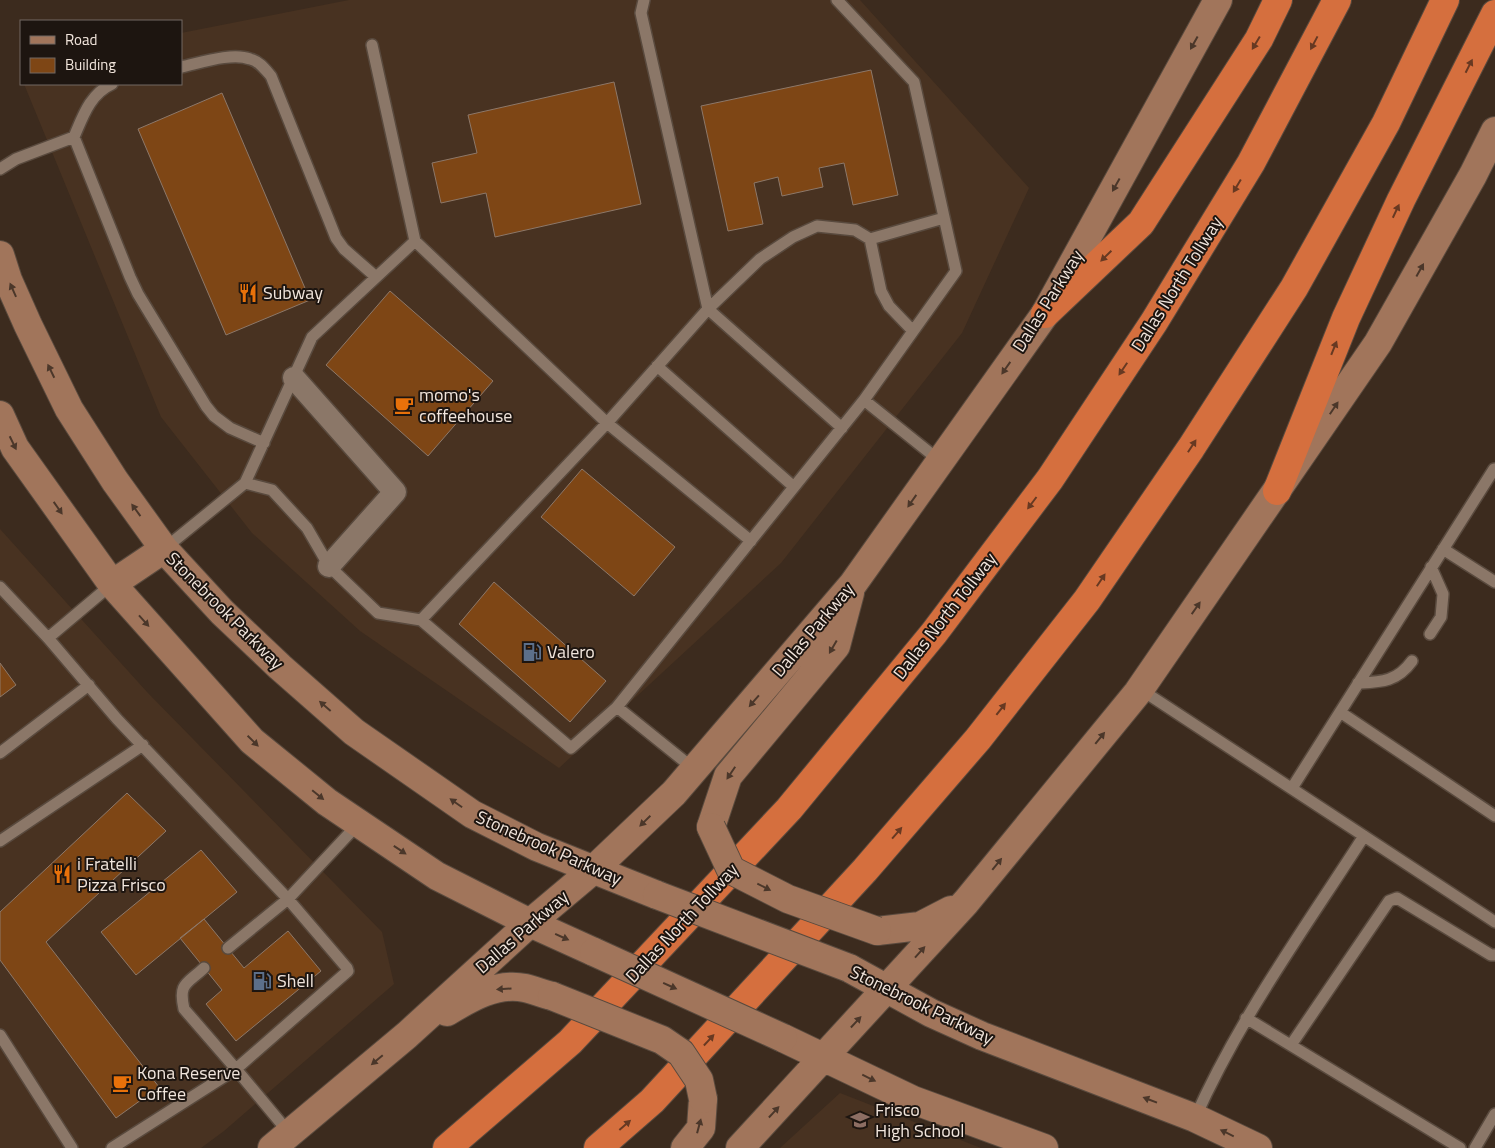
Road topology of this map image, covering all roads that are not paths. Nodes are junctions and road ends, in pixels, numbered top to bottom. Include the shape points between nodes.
1 (644, 0) edge
2 (837, 0) edge
3 (1218, 0) edge
4 (1278, 0) edge
5 (1337, 0) edge
6 (1445, 0) edge
7 (1495, 14) edge
8 (372, 45) dead end
9 (182, 67) edge
10 (111, 85) edge
11 (1495, 131) edge
12 (74, 137) junction
13 (0, 169) edge
14 (944, 218) junction
15 (870, 239) junction
16 (415, 241) junction
17 (0, 255) edge
18 (376, 277) junction
19 (708, 309) junction
20 (1045, 314) junction
21 (913, 331) junction
22 (657, 366) junction
23 (294, 378) junction
24 (864, 400) junction
25 (0, 415) edge
26 (607, 423) junction
27 (842, 428) junction
28 (264, 443) junction
29 (940, 461) junction
30 (1494, 469) edge
31 (245, 483) junction
32 (794, 487) junction
33 (1277, 492) junction
34 (751, 541) junction
35 (164, 549) junction
36 (1443, 549) junction
37 (328, 566) junction
38 (1431, 567) junction
39 (1495, 582) edge
40 (112, 584) junction
41 (852, 584) junction
42 (0, 587) edge
43 (421, 620) junction
44 (1430, 634) dead end
45 (48, 638) junction
46 (1412, 661) dead end
47 (1358, 683) junction
48 (89, 685) junction
49 (1140, 689) junction
50 (616, 707) junction
51 (1340, 712) junction
52 (143, 746) junction
53 (0, 754) edge
54 (694, 770) junction
55 (1292, 788) junction
56 (1495, 816) edge
57 (359, 823) junction
58 (1364, 836) junction
59 (0, 841) edge
60 (594, 870) junction
61 (288, 899) junction
62 (966, 902) junction
63 (1495, 922) edge
64 (530, 923) junction
65 (228, 948) dead end
66 (1495, 955) edge
67 (204, 968) dead end
68 (887, 988) junction
69 (1246, 1018) junction
70 (0, 1035) edge
71 (407, 1035) junction
72 (1291, 1045) junction
73 (825, 1057) junction
74 (236, 1069) junction
75 (1495, 1114) edge
76 (1196, 1118) junction
77 (281, 1141) edge
78 (72, 1148) edge
79 (112, 1148) edge
80 (447, 1148) edge
81 (598, 1148) edge
82 (685, 1148) edge
83 (740, 1148) edge
84 (1044, 1148) edge
85 (1258, 1148) edge
86 (1460, 1148) edge
87 (1475, 1148) edge

1 - 19 lane via 641,13
2 - 14 lane via 914,82
3 -> 20 main road, Dallas Parkway
4 -> 20 highway via 1259,39 1141,223
5 -> 80 highway, Dallas North Tollway via 1251,163 1154,322 1050,479 934,633 789,809 570,1042
81 -> 6 highway via 652,1101 865,870 978,739 1087,600 1191,448 1294,288 1386,123
33 -> 7 highway via 1346,318 1401,200
8 - 16 lane
9 - 18 lane via 238,57 250,58 262,66 271,76 336,238
10 - 12 lane via 93,97
33 -> 11 main road via 1378,343
12 - 13 lane via 16,159
12 - 28 lane via 138,294 206,406 223,424
14 - 15 lane
14 - 21 lane via 956,271
15 - 19 lane via 855,230 817,226 793,237 760,259
15 - 21 lane via 881,291 888,306
16 - 18 lane
16 - 26 lane
35 -> 17 main road, Stonebrook Parkway via 69,409 8,280
18 - 23 lane via 312,337
19 - 22 lane
19 - 27 lane
20 -> 29 main road, Dallas Parkway
21 - 24 lane
22 - 26 lane
22 - 32 lane
23 - 28 lane
23 - 37 street via 395,492
24 - 27 lane
24 - 29 lane
25 -> 40 main road via 14,448
26 - 34 lane
26 - 43 lane
27 - 32 lane
28 - 31 lane
29 -> 41 main road, Dallas Parkway
30 - 36 lane
31 - 35 lane
31 - 37 lane via 272,490 307,528
32 - 34 lane
49 -> 33 main road
34 - 50 lane
35 - 40 main road
60 -> 35 main road, Stonebrook Parkway via 537,847 472,814 354,732 222,612
36 - 38 lane
36 - 39 lane
37 - 43 lane via 378,613
38 - 44 lane via 1443,594 1441,617
38 - 47 lane
40 - 45 lane
40 -> 57 main road via 252,740
41 -> 54 main road, Dallas Parkway
41 -> 62 main road, bridge via 836,646 728,776 711,827 731,870 788,899 877,931 920,926
42 - 45 lane
43 - 50 lane via 571,748
45 - 48 lane
46 - 47 lane via 1405,671 1384,682
47 - 51 lane
48 - 52 lane
48 - 53 lane
49 - 55 lane
62 -> 49 main road
50 - 54 lane
51 - 55 lane
51 - 56 lane
52 - 59 lane
52 - 61 lane
54 -> 60 main road, Dallas Parkway
55 - 58 lane
57 - 61 lane
57 -> 64 main road via 437,876
58 - 63 lane
58 - 69 lane
60 - 64 main road, Dallas Parkway
60 - 68 main road, Stonebrook Parkway, bridge via 849,968
61 - 65 lane
61 - 74 lane via 348,970
68 -> 62 main road
64 - 71 main road, Dallas Parkway
64 -> 73 main road, bridge
66 - 72 lane via 1397,898 1389,901
67 - 74 lane via 182,987 184,1009
73 -> 68 main road
76 -> 68 main road, Stonebrook Parkway via 982,1036
69 - 72 lane
69 - 76 lane via 1210,1084
70 - 78 lane
71 -> 77 main road, Dallas Parkway
82 -> 71 main road, bridge via 701,1128 703,1099 699,1080 681,1053 662,1040 552,996 523,988 499,988 483,993
72 - 86 lane
83 -> 73 main road
73 -> 84 main road via 913,1100
74 - 77 lane
74 - 79 lane
75 - 87 lane
85 -> 76 main road, Stonebrook Parkway

